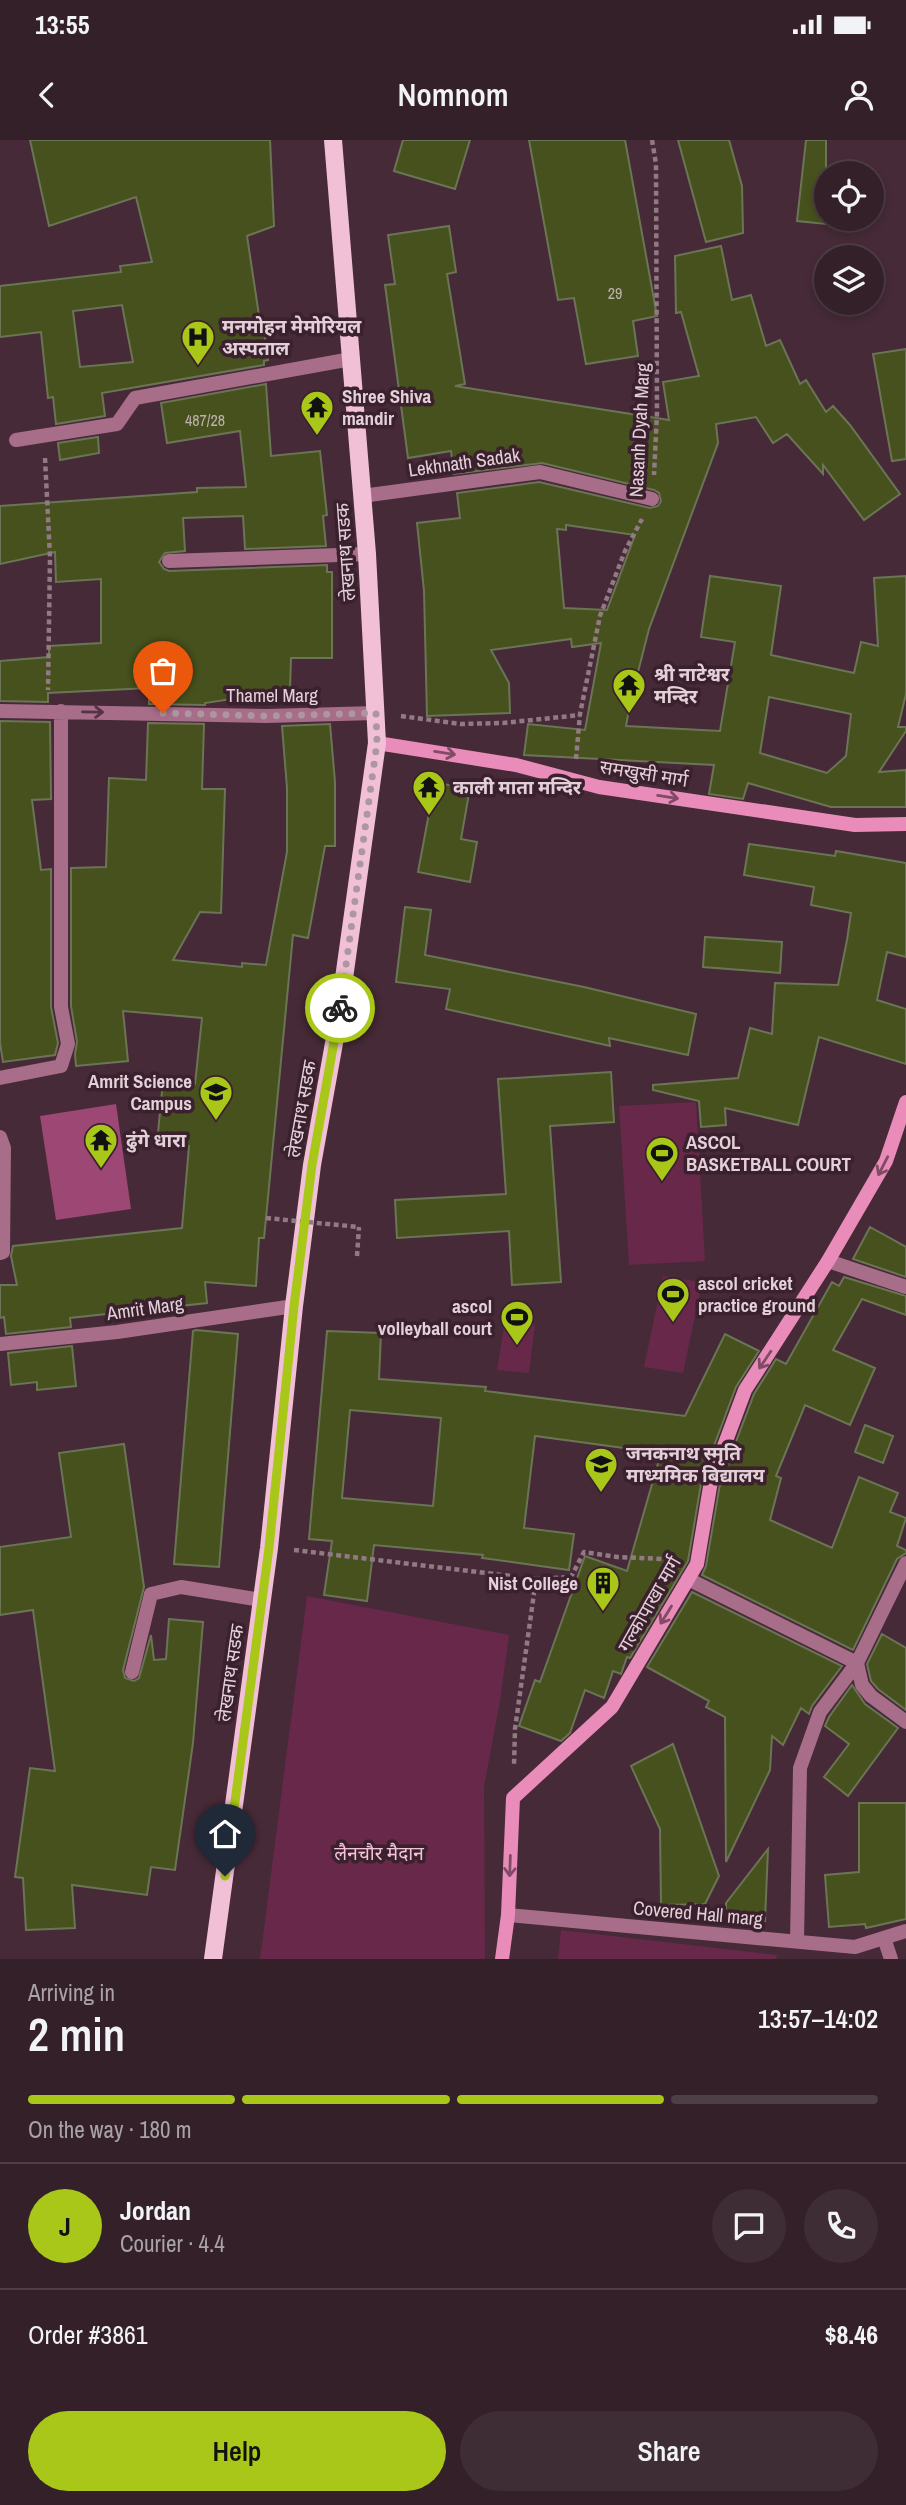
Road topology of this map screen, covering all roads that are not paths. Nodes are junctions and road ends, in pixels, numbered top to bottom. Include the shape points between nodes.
1 (333, 140) edge
2 (351, 359) junction
3 (16, 440) dead end
4 (362, 496) junction
5 (652, 499) road end
6 (368, 554) junction
7 (169, 561) dead end
8 (0, 711) edge
9 (54, 711) junction
10 (376, 713) junction
11 (377, 743) junction
12 (906, 824) edge
13 (0, 1078) edge
14 (906, 1102) edge
15 (1, 1144) edge
16 (0, 1253) edge
17 (828, 1261) junction
18 (906, 1287) edge
19 (294, 1306) junction
20 (0, 1343) edge
21 (906, 1563) edge
22 (690, 1576) junction
23 (261, 1600) junction
24 (856, 1663) junction
25 (132, 1672) dead end
26 (906, 1722) edge
27 (508, 1915) junction
28 (906, 1931) edge
29 (884, 1938) junction
30 (797, 1941) junction
31 (214, 1959) edge
32 (502, 1959) edge
33 (891, 1959) edge

1 - 2 main road, लेखनाथ सडक
2 - 3 street via 135,398 117,424
2 - 4 main road, लेखनाथ सडक
4 - 5 street, Lekhnath Sadak via 540,472
4 - 6 main road, लेखनाथ सडक
6 - 7 street
6 - 10 main road, लेखनाथ सडक
8 - 9 street, Thamel Marg
9 -> 10 street, Thamel Marg via 265,716
9 - 13 street via 61,1007 68,1044 61,1066
10 - 11 main road, लेखनाथ सडक
11 -> 12 main road, समखुसी मार्ग via 516,765 600,787 855,825
11 - 19 main road, लेखनाथ सडक
14 -> 17 main road, गल्कोपाखा मार्ग via 886,1161
15 - 16 street
17 - 18 street
17 -> 22 main road, गल्कोपाखा मार्ग via 745,1390 711,1481 697,1564
19 - 20 street, Amrit Marg via 117,1332
19 - 23 main road, लेखनाथ सडक
21 - 24 street
22 - 24 street
22 -> 27 main road, गल्कोपाखा मार्ग via 612,1707 513,1798
23 - 25 street via 181,1587 150,1594
23 - 31 main road, लेखनाथ सडक
24 - 26 street via 862,1685 871,1696
24 - 30 street via 820,1712 800,1768
27 - 30 street, Covered Hall marg
27 - 32 main road
28 - 29 street, Covered Hall marg
29 - 30 street, Covered Hall marg via 855,1947
29 - 33 street

